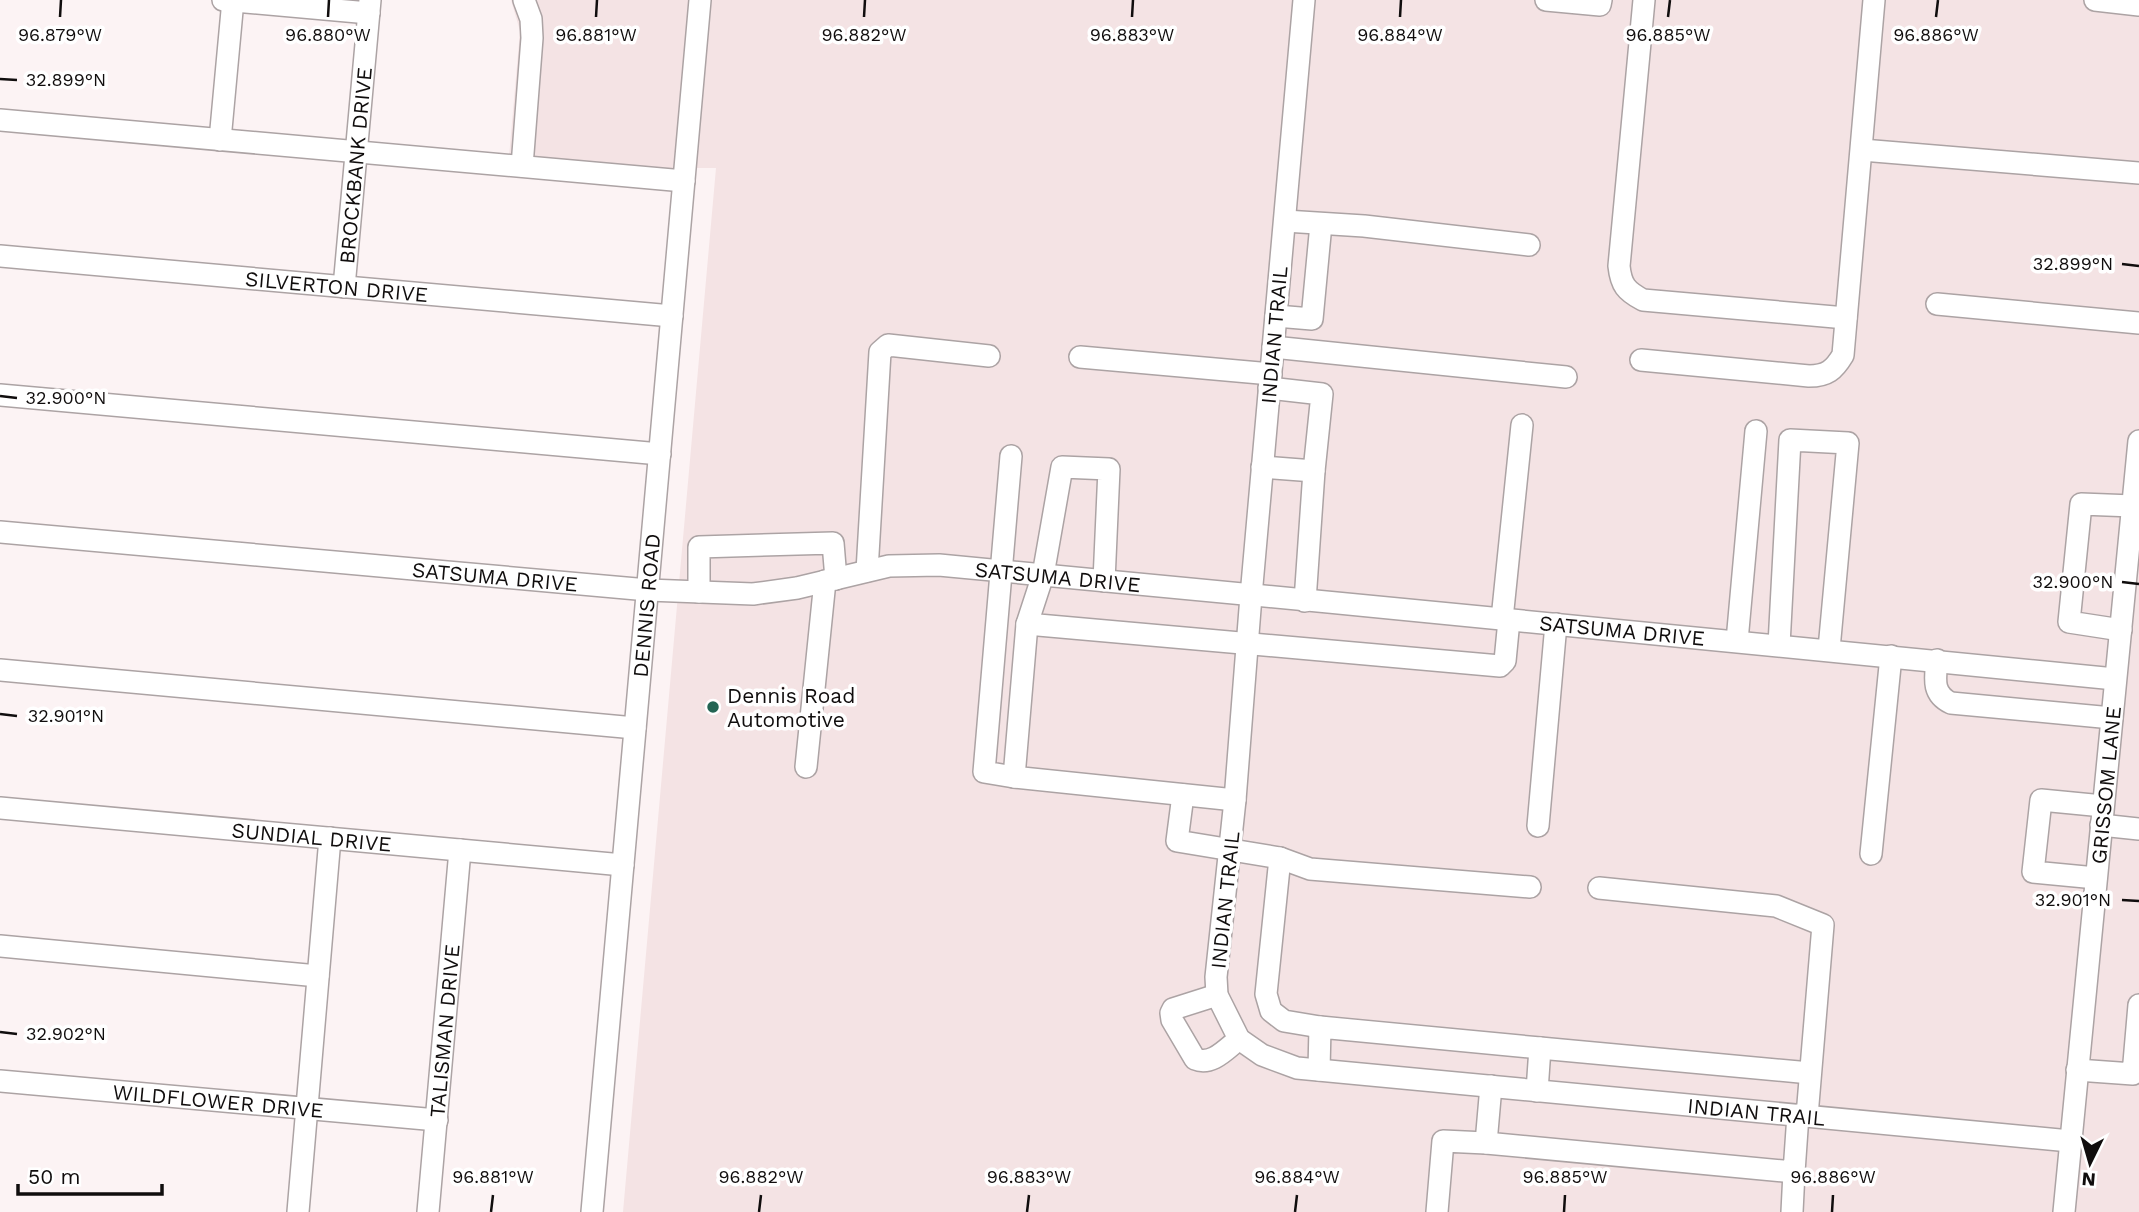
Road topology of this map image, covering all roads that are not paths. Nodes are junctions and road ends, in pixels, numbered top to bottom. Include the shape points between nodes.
1 (223, 0) edge
2 (233, 0) edge
3 (524, 0) edge
4 (700, 0) edge
5 (1304, 0) edge
6 (1546, 0) edge
7 (1601, 0) edge
8 (1644, 0) edge
9 (1874, 0) edge
10 (2095, 0) edge
11 (2139, 5) edge
12 (370, 7) edge
13 (0, 120) edge
14 (220, 140) junction
15 (1862, 150) junction
16 (357, 152) junction
17 (522, 166) junction
18 (2139, 173) edge
19 (684, 181) junction
20 (1285, 221) junction
21 (1321, 224) junction
22 (1529, 245) dead end
23 (0, 256) edge
24 (344, 287) junction
25 (1937, 304) dead end
26 (672, 316) junction
27 (1276, 316) junction
28 (1846, 318) junction
29 (2139, 323) edge
30 (1273, 347) junction
31 (989, 356) dead end
32 (1080, 357) dead end
33 (1641, 360) dead end
34 (1566, 377) dead end
35 (1270, 381) junction
36 (0, 395) edge
37 (1522, 425) dead end
38 (1756, 431) dead end
39 (2139, 441) edge
40 (660, 454) junction
41 (1012, 456) dead end
42 (1262, 467) junction
43 (1314, 471) junction
44 (2133, 506) junction
45 (0, 533) edge
46 (867, 571) junction
47 (1000, 571) junction
48 (1043, 575) junction
49 (831, 580) junction
50 (1104, 582) junction
51 (648, 590) junction
52 (699, 592) junction
53 (1251, 596) junction
54 (1305, 601) junction
55 (1506, 620) junction
56 (2127, 621) edge
57 (1027, 624) junction
58 (1556, 624) junction
59 (1737, 641) junction
60 (1247, 645) junction
61 (1779, 645) junction
62 (1829, 649) junction
63 (1891, 656) junction
64 (1937, 660) junction
65 (0, 670) edge
66 (2115, 679) junction
67 (2112, 718) junction
68 (635, 728) junction
69 (806, 767) dead end
70 (1014, 777) junction
71 (1183, 795) junction
72 (1235, 800) junction
73 (0, 808) edge
74 (2102, 816) junction
75 (1538, 826) dead end
76 (2139, 829) edge
77 (330, 838) junction
78 (460, 850) junction
79 (1230, 851) junction
80 (1871, 854) dead end
81 (1280, 858) junction
82 (623, 865) junction
83 (2096, 878) junction
84 (1530, 887) dead end
85 (1599, 888) dead end
86 (0, 947) edge
87 (318, 976) junction
88 (1217, 995) junction
89 (2139, 1005) edge
90 (1321, 1027) junction
91 (1239, 1039) junction
92 (1540, 1048) junction
93 (1319, 1070) junction
94 (2077, 1070) junction
95 (1810, 1073) junction
96 (0, 1082) edge
97 (1491, 1086) junction
98 (1537, 1091) junction
99 (307, 1108) junction
100 (1803, 1116) junction
101 (437, 1119) junction
102 (2070, 1141) junction
103 (1486, 1143) junction
104 (1794, 1172) junction
105 (298, 1212) edge
106 (428, 1212) edge
107 (592, 1212) edge
108 (1437, 1212) edge
109 (1792, 1212) edge
110 (2064, 1212) edge

1 - 2 street
2 - 12 street
2 - 14 street
3 - 17 street via 532,38
4 - 19 street, DENNIS ROAD
5 - 20 street, INDIAN TRAIL
6 - 7 street via 1600,5
8 - 28 street via 1621,282 1643,300
9 - 15 street
10 - 11 street
12 - 16 street, BROCKBANK DRIVE
13 - 14 street
14 - 16 street
15 - 18 street
15 - 28 street
16 - 17 street
16 - 24 street, BROCKBANK DRIVE
17 - 19 street
19 - 26 street, DENNIS ROAD
20 - 21 street
20 - 27 street, INDIAN TRAIL
21 - 22 street
21 - 27 street via 1312,319
23 - 24 street, SILVERTON DRIVE
24 - 26 street, SILVERTON DRIVE
25 - 29 street
26 - 40 street, DENNIS ROAD
27 - 30 street, INDIAN TRAIL
28 - 33 street via 1843,355 1835,369 1823,376
30 - 34 street
30 - 35 street, INDIAN TRAIL
31 - 46 street via 888,345 880,352
32 - 35 street
35 - 42 street, INDIAN TRAIL
35 - 43 street via 1322,394
36 - 40 street
37 - 55 street
38 - 59 street
39 - 44 street, GRISSOM LANE
40 - 51 street, DENNIS ROAD
41 - 47 street
42 - 43 street
42 - 53 street, INDIAN TRAIL
43 - 54 street
44 - 56 street, GRISSOM LANE
44 - 56 street via 2081,504 2069,622
45 - 51 street, SATSUMA DRIVE
46 - 47 street, SATSUMA DRIVE via 939,565
46 - 49 street, SATSUMA DRIVE
47 - 48 street, SATSUMA DRIVE
47 - 70 street via 984,772
48 - 50 street, SATSUMA DRIVE
48 - 50 street via 1062,467 1109,469
48 - 57 street
49 - 52 street, SATSUMA DRIVE via 753,594
49 - 52 street via 833,543 699,547
49 - 69 street
50 - 53 street, SATSUMA DRIVE
51 - 52 street, SATSUMA DRIVE
51 - 68 street, DENNIS ROAD
53 - 54 street, SATSUMA DRIVE
53 - 60 street, INDIAN TRAIL
54 - 55 street, SATSUMA DRIVE
55 - 58 street, SATSUMA DRIVE
55 - 60 street via 1505,661 1500,666
56 - 66 street, GRISSOM LANE
57 - 60 street
57 - 70 street
58 - 59 street, SATSUMA DRIVE
58 - 75 street
59 - 61 street, SATSUMA DRIVE
60 - 72 street, INDIAN TRAIL
61 - 62 street, SATSUMA DRIVE
61 - 62 street via 1790,440 1849,443
62 - 63 street, SATSUMA DRIVE
63 - 64 street, SATSUMA DRIVE
63 - 80 street
64 - 66 street, SATSUMA DRIVE
64 - 67 street via 1934,685 1951,704
65 - 68 street
66 - 67 street, GRISSOM LANE
67 - 74 street, GRISSOM LANE
68 - 82 street, DENNIS ROAD
70 - 71 street
71 - 72 street
71 - 79 street via 1177,841
72 - 79 street, INDIAN TRAIL
73 - 77 street, SUNDIAL DRIVE
74 - 76 street
74 - 83 street, GRISSOM LANE
74 - 83 street via 2040,800 2033,872
77 - 78 street, SUNDIAL DRIVE
77 - 87 street
78 - 82 street, SUNDIAL DRIVE
78 - 101 street, TALISMAN DRIVE
79 - 81 street
79 - 88 street, INDIAN TRAIL
81 - 84 street via 1310,869
81 - 90 street via 1266,994 1271,1011 1284,1021
82 - 107 street, DENNIS ROAD
83 - 94 street, GRISSOM LANE
85 - 95 street via 1776,906 1824,925
86 - 87 street
87 - 99 street
88 - 91 street, INDIAN TRAIL
88 - 91 street via 1173,1009 1172,1020 1195,1059 1202,1062
89 - 94 street via 2133,1074
90 - 92 street
90 - 93 street
91 - 93 street, INDIAN TRAIL via 1262,1055 1297,1068
92 - 95 street
92 - 98 street
93 - 97 street, INDIAN TRAIL
94 - 102 street, GRISSOM LANE
95 - 100 street
96 - 99 street, WILDFLOWER DRIVE
97 - 98 street, INDIAN TRAIL
97 - 103 street
98 - 100 street, INDIAN TRAIL
99 - 101 street, WILDFLOWER DRIVE
99 - 105 street
100 - 102 street, INDIAN TRAIL
100 - 104 street
101 - 106 street, TALISMAN DRIVE
102 - 110 street, GRISSOM LANE
103 - 104 street
103 - 108 street via 1444,1140
104 - 109 street

